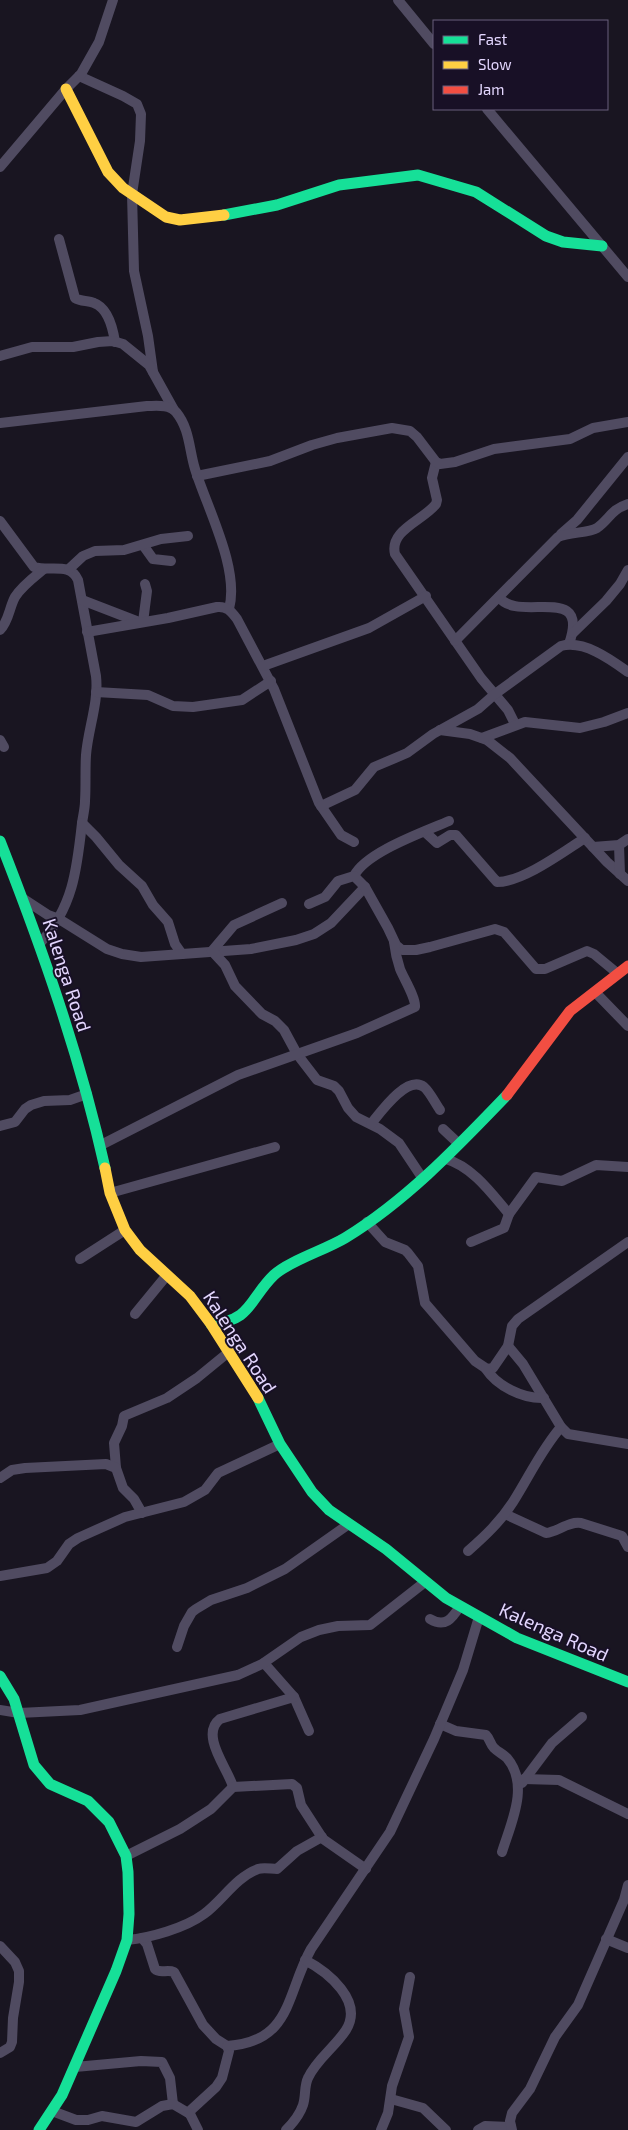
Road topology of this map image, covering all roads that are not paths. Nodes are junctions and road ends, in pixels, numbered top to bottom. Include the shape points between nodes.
1 (113, 0) edge
2 (398, 0) edge
3 (433, 43) edge
4 (79, 76) junction
5 (66, 89) junction
6 (489, 110) edge
7 (0, 167) edge
8 (132, 194) junction
9 (59, 238) dead end
10 (602, 246) junction
11 (628, 278) edge
12 (115, 342) junction
13 (0, 356) edge
14 (154, 372) junction
15 (174, 410) junction
16 (628, 422) edge
17 (0, 423) edge
18 (628, 457) edge
19 (436, 462) junction
20 (197, 476) junction
21 (628, 504) edge
22 (0, 521) edge
23 (188, 536) dead end
24 (558, 537) junction
25 (143, 545) junction
26 (171, 561) dead end
27 (69, 569) junction
28 (44, 570) junction
29 (628, 570) edge
30 (146, 584) dead end
31 (426, 596) junction
32 (499, 597) junction
33 (82, 600) junction
34 (229, 609) junction
35 (141, 622) junction
36 (0, 630) edge
37 (87, 632) junction
38 (573, 633) junction
39 (455, 641) junction
40 (569, 644) junction
41 (263, 666) junction
42 (628, 672) edge
43 (271, 681) junction
44 (96, 692) junction
45 (495, 694) junction
46 (628, 713) edge
47 (516, 724) junction
48 (440, 730) junction
49 (482, 738) junction
50 (321, 806) junction
51 (449, 821) dead end
52 (82, 823) junction
53 (425, 832) junction
54 (585, 838) junction
55 (0, 841) edge
56 (354, 842) dead end
57 (624, 842) edge
58 (592, 847) junction
59 (354, 876) junction
60 (624, 877) edge
61 (365, 887) junction
62 (22, 897) junction
63 (282, 903) dead end
64 (310, 904) dead end
65 (59, 919) junction
66 (40, 942) junction
67 (394, 942) junction
68 (212, 951) junction
69 (182, 954) junction
70 (628, 966) edge
71 (617, 973) junction
72 (595, 992) junction
73 (628, 1026) edge
74 (297, 1054) junction
75 (87, 1094) junction
76 (440, 1110) dead end
77 (371, 1124) junction
78 (0, 1126) edge
79 (443, 1129) dead end
80 (460, 1144) junction
81 (101, 1145) junction
82 (275, 1147) dead end
83 (446, 1159) junction
84 (628, 1167) edge
85 (424, 1179) junction
86 (110, 1193) junction
87 (509, 1214) junction
88 (367, 1222) junction
89 (125, 1230) junction
90 (470, 1242) dead end
91 (628, 1242) edge
92 (80, 1260) dead end
93 (167, 1275) junction
94 (135, 1314) dead end
95 (211, 1324) junction
96 (508, 1346) junction
97 (230, 1352) junction
98 (486, 1369) junction
99 (544, 1398) junction
100 (561, 1428) junction
101 (280, 1444) junction
102 (628, 1444) edge
103 (116, 1468) junction
104 (0, 1478) edge
105 (142, 1514) junction
106 (504, 1514) junction
107 (349, 1524) junction
108 (628, 1547) edge
109 (468, 1551) dead end
110 (0, 1576) edge
111 (425, 1582) junction
112 (460, 1606) junction
113 (479, 1616) junction
114 (430, 1619) dead end
115 (177, 1647) dead end
116 (264, 1663) junction
117 (0, 1676) edge
118 (628, 1682) edge
119 (294, 1697) junction
120 (0, 1710) edge
121 (19, 1713) junction
122 (582, 1717) dead end
123 (440, 1724) junction
124 (309, 1731) dead end
125 (524, 1779) junction
126 (233, 1787) junction
127 (517, 1790) junction
128 (628, 1814) edge
129 (322, 1837) junction
130 (502, 1852) dead end
131 (126, 1856) junction
132 (366, 1869) junction
133 (628, 1885) edge
134 (142, 1938) junction
135 (127, 1940) junction
136 (606, 1940) junction
137 (0, 1946) edge
138 (628, 1948) edge
139 (305, 1960) junction
140 (410, 1977) dead end
141 (227, 2046) junction
142 (0, 2052) edge
143 (75, 2067) junction
144 (391, 2099) junction
145 (173, 2104) junction
146 (52, 2111) junction
147 (190, 2114) junction
148 (136, 2126) edge
149 (511, 2128) edge
150 (39, 2130) edge
151 (198, 2130) edge
152 (286, 2130) edge
153 (381, 2130) edge
154 (446, 2130) edge
155 (478, 2130) edge

1 - 4 street via 99,42
2 - 3 street
4 - 5 street
4 - 8 street via 137,104 141,114 140,141
5 - 7 street
5 - 8 street via 108,172
6 - 10 street
8 - 10 street via 166,217 196,219 261,209 339,185 418,174 476,192 554,239 574,245
8 - 14 street via 134,271
9 - 12 street via 75,298 101,307 109,320
10 - 11 street
12 - 13 street via 106,340 73,347 32,347
12 - 14 street via 138,355
14 - 15 street
15 - 17 street via 161,405 147,406
15 - 20 street via 188,434
16 - 19 street via 593,428 570,439 494,449 455,462
18 - 24 street via 577,520
19 - 20 street via 418,437 410,431 392,428 337,438 270,460
19 - 31 street via 432,478 436,504 397,537 394,548
20 - 34 street via 224,555 232,590
21 - 24 street via 610,513 598,527
22 - 28 street via 34,567
23 - 25 street
24 - 32 street
25 - 26 street via 151,557
25 - 27 street via 124,550 95,551 83,556
27 - 28 street
27 - 33 street via 78,580
28 - 36 street via 14,598
29 - 38 street via 606,601
30 - 35 street
31 - 39 street
31 - 41 street via 369,628
32 - 38 street via 510,605 562,609 572,616
32 - 39 street
33 - 35 street
33 - 37 street
34 - 35 street via 222,606
34 - 41 street
35 - 37 street
37 - 44 street
38 - 40 street
39 - 45 street
40 - 42 street via 610,659
40 - 45 street via 554,650
41 - 43 street
43 - 44 street via 242,700 193,708 173,706 148,695
43 - 50 street
44 - 52 street via 86,753
45 - 47 street
45 - 48 street via 478,709
46 - 47 street via 580,728 526,722
47 - 49 street
48 - 49 street
48 - 50 street via 407,753 374,767 355,790
49 - 54 street via 510,758
50 - 56 street via 341,835
51 - 53 street
52 - 65 street via 74,881
52 - 69 street via 142,886 156,910 168,922
53 - 54 street via 437,842 456,835 497,882 550,861
53 - 59 street via 368,860
54 - 58 street
55 - 62 street, Kalenga Road
57 - 58 street
57 - 60 street
58 - 60 street
59 - 61 street
59 - 64 street via 338,881 325,897
61 - 67 street
61 - 68 street via 331,923 314,934 276,945
62 - 65 street
62 - 66 street, Kalenga Road
63 - 68 street via 234,925
65 - 66 street
65 - 69 street via 107,949 122,954 141,957
66 - 75 street, Kalenga Road
67 - 71 street via 402,950 416,950 486,930 500,930 536,969 545,969 587,952
67 - 74 street via 396,958 415,1007 356,1034
68 - 69 street
68 - 74 street via 225,964 235,986 262,1014 284,1030
70 - 71 street
71 - 72 street
72 - 73 street
72 - 80 street via 570,1011 514,1088
74 - 77 street via 317,1080 339,1091 351,1113
74 - 81 street via 238,1075
75 - 78 street via 70,1100 31,1105 15,1122
75 - 81 street, Kalenga Road
76 - 77 street via 424,1088 411,1085 383,1108
77 - 85 street via 400,1143
79 - 80 street
80 - 83 street
81 - 86 street, Kalenga Road
82 - 86 street
83 - 85 street
83 - 87 street via 462,1165
84 - 87 street via 596,1165 562,1181 536,1177
85 - 88 street
86 - 89 street, Kalenga Road
87 - 90 street via 503,1229
88 - 95 street via 345,1238 274,1275 254,1304 236,1319
88 - 98 street via 385,1242 408,1253 418,1266 426,1303 475,1361
89 - 92 street
89 - 93 street, Kalenga Road via 140,1250
91 - 96 street via 518,1319 512,1326
93 - 94 street
93 - 95 street, Kalenga Road via 190,1296
95 - 97 street, Kalenga Road
96 - 98 street via 494,1368
96 - 99 street
97 - 101 street, Kalenga Road via 256,1394
97 - 103 street via 167,1398 124,1416 114,1443
98 - 99 street via 495,1381 511,1389
99 - 100 street
100 - 102 street via 577,1437
100 - 106 street via 548,1441
101 - 105 street via 218,1474 206,1490 184,1502
101 - 107 street, Kalenga Road via 312,1492
103 - 104 street via 104,1464 25,1468 12,1470
103 - 105 street via 123,1488
105 - 110 street via 125,1517 78,1538 47,1568
106 - 108 street via 546,1533 575,1522 581,1523 622,1536
106 - 109 street
107 - 111 street, Kalenga Road via 386,1549
107 - 115 street via 285,1569 196,1609 184,1626
111 - 112 street, Kalenga Road
111 - 116 street via 370,1625 319,1630 290,1644
112 - 113 street, Kalenga Road
112 - 114 street via 445,1623
113 - 118 street, Kalenga Road via 516,1638
113 - 123 street via 463,1670
116 - 119 street
116 - 121 street via 222,1680 80,1710
117 - 121 street
119 - 124 street
119 - 126 street via 220,1718 216,1722 212,1734 217,1757 229,1773
120 - 121 street
121 - 131 street via 34,1765 42,1776 50,1784 88,1801 99,1811 109,1822
122 - 125 street via 552,1743
123 - 127 street via 456,1731 486,1735 492,1747 506,1756 510,1763
123 - 132 street via 390,1832
125 - 127 street
125 - 128 street via 559,1780
126 - 129 street via 295,1785 301,1805
126 - 131 street via 220,1801 180,1829
127 - 130 street via 516,1810
129 - 132 street
129 - 134 street via 297,1851 277,1869 256,1870 193,1921
131 - 135 street
132 - 139 street
133 - 136 street
134 - 135 street
134 - 141 street via 148,1944 155,1969 174,1972 203,2025
135 - 143 street
136 - 138 street
136 - 149 street via 574,2013 555,2037 530,2089 512,2113
137 - 142 street via 15,1962 19,1982 12,2042 10,2047
139 - 141 street via 292,1996 268,2034 258,2041
139 - 152 street via 322,1969 342,1989 351,2016 345,2032 307,2079 303,2106
140 - 144 street via 404,2008 409,2037 392,2086
141 - 147 street via 229,2055 222,2078
143 - 145 street via 162,2062 170,2078
143 - 146 street
144 - 153 street
144 - 154 street via 423,2108
145 - 147 street
145 - 148 street via 162,2106
146 - 148 street via 76,2120 102,2116
146 - 150 street
147 - 151 street
149 - 155 street via 485,2126

